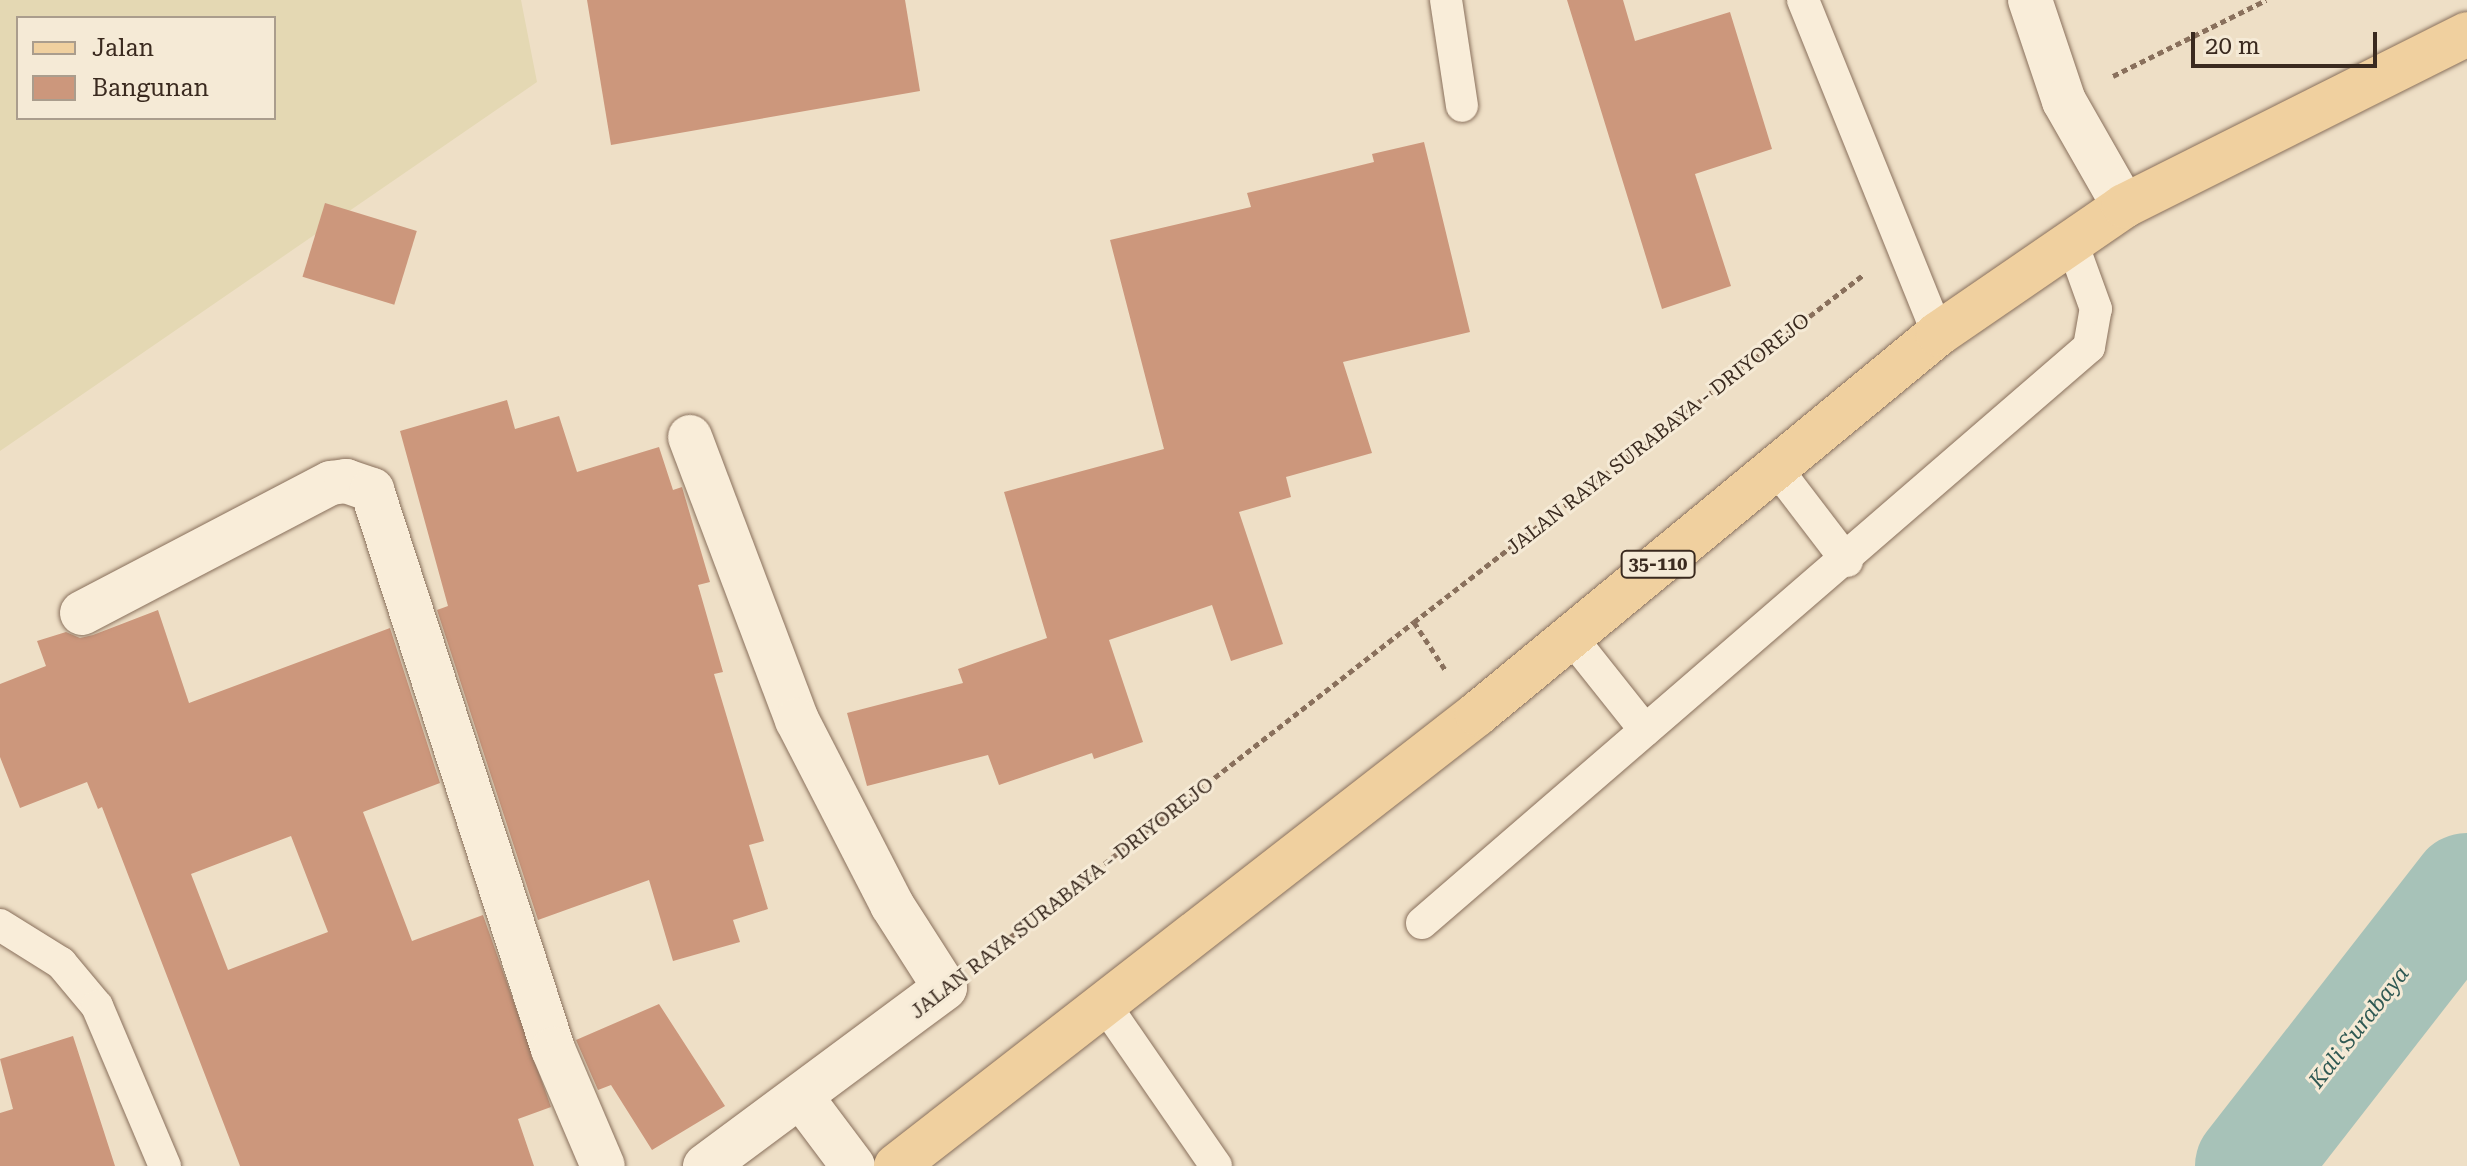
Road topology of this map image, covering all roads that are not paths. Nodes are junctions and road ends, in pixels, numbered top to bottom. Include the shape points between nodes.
1 (1446, 0) edge
2 (1803, 0) edge
3 (2030, 0) edge
4 (2467, 34) edge
5 (1462, 106) dead end
6 (2124, 206) junction
7 (2071, 240) junction
8 (1938, 334) junction
9 (690, 437) dead end
10 (1776, 468) junction
11 (1847, 561) junction
12 (82, 613) dead end
13 (1571, 637) junction
14 (1645, 730) junction
15 (1422, 923) dead end
16 (0, 925) edge
17 (1103, 1002) junction
18 (802, 1098) junction
19 (165, 1166) edge
20 (603, 1166) edge
21 (705, 1166) edge
22 (853, 1166) edge
23 (896, 1166) edge
24 (1216, 1166) edge

1 - 5 lane
2 - 8 lane
3 - 6 street via 2064,101
4 - 6 main road, 35-110
6 - 7 main road, 35-110
7 - 8 main road, 35-110
7 - 11 lane via 2096,309 2089,347
8 - 10 main road, 35-110
9 - 18 street, JALAN RAYA SURABAYA - DRIYOREJO via 797,720 892,905 945,988
10 - 11 lane
10 - 13 main road, 35-110
11 - 14 lane
12 - 20 street via 331,483 346,481 372,490 553,1049
13 - 14 lane
13 - 17 main road, 35-110
14 - 15 lane
16 - 19 lane via 61,963 97,1006
17 - 23 main road, 35-110
17 - 24 lane
18 - 21 street, JALAN RAYA SURABAYA - DRIYOREJO
18 - 22 street

